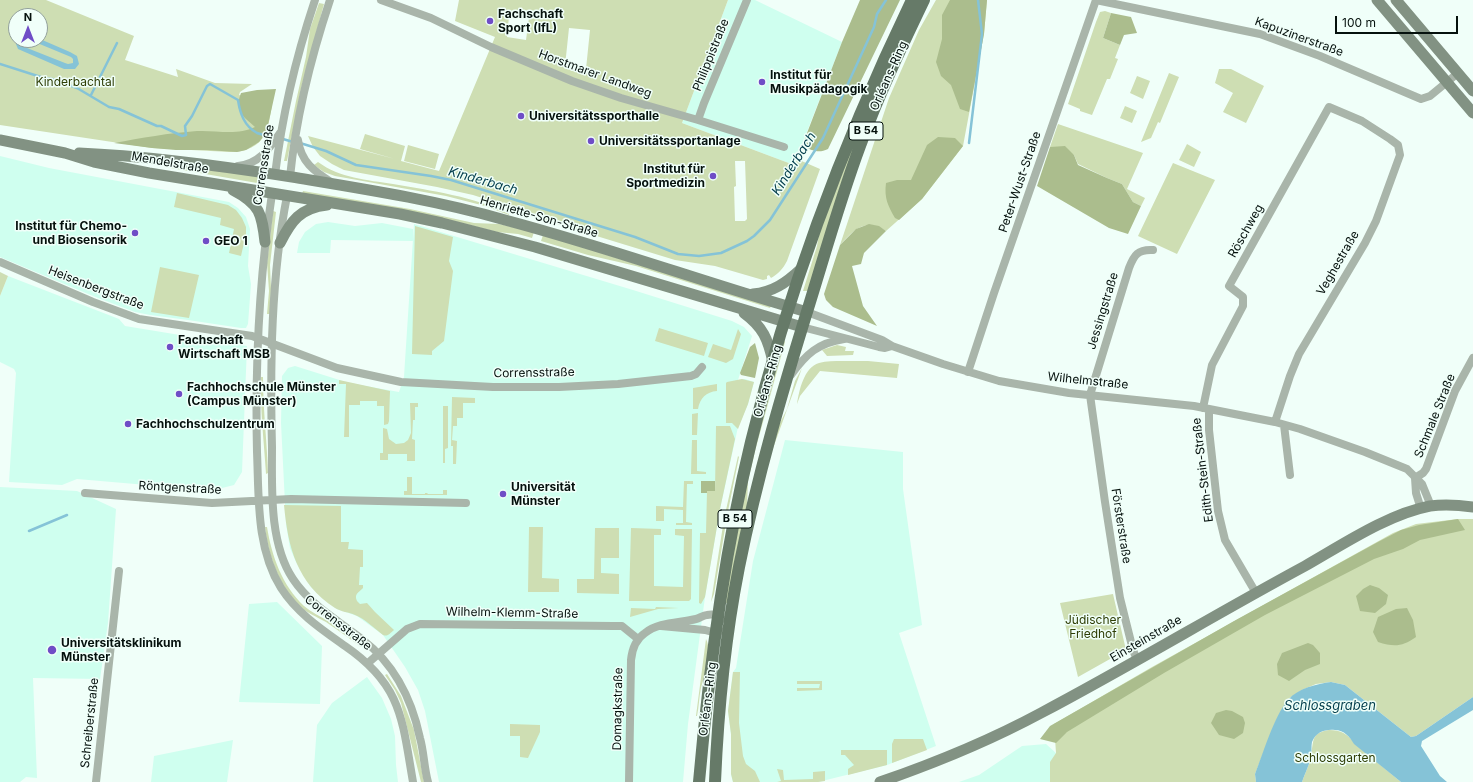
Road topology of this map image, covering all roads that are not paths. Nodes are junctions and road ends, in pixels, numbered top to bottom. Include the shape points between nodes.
1 (315, 0) edge
2 (330, 0) edge
3 (381, 0) edge
4 (747, 0) edge
5 (912, 0) edge
6 (924, 0) edge
7 (1096, 0) edge
8 (1377, 0) edge
9 (1396, 0) edge
10 (405, 4) edge
11 (1458, 73) junction
12 (1446, 83) junction
13 (1473, 91) edge
14 (1473, 113) edge
15 (698, 120) junction
16 (1369, 126) joint
17 (0, 140) edge
18 (276, 143) junction
19 (784, 147) dead end
20 (296, 148) junction
21 (65, 153) junction
22 (227, 168) junction
23 (275, 175) junction
24 (290, 177) junction
25 (337, 185) junction
26 (223, 186) junction
27 (272, 194) junction
28 (287, 196) junction
29 (333, 204) junction
30 (266, 242) junction
31 (280, 243) junction
32 (1153, 250) dead end
33 (0, 262) edge
34 (801, 269) junction
35 (748, 294) junction
36 (790, 307) junction
37 (737, 308) junction
38 (807, 312) junction
39 (785, 322) junction
40 (802, 327) junction
41 (258, 337) junction
42 (847, 339) junction
43 (273, 343) junction
44 (892, 346) junction
45 (1473, 358) edge
46 (772, 362) junction
47 (702, 367) dead end
48 (968, 372) junction
49 (786, 381) junction
50 (1090, 395) junction
51 (1206, 408) junction
52 (1275, 422) junction
53 (1284, 424) junction
54 (1290, 475) dead end
55 (1415, 478) junction
56 (84, 493) dead end
57 (274, 500) junction
58 (259, 501) junction
59 (466, 503) dead end
60 (1426, 507) junction
61 (1473, 507) edge
62 (119, 571) dead end
63 (1256, 593) junction
64 (713, 615) junction
65 (661, 626) junction
66 (729, 626) junction
67 (716, 633) junction
68 (638, 639) junction
69 (378, 655) junction
70 (1137, 660) junction
71 (368, 663) junction
72 (716, 781) edge
73 (886, 781) edge
74 (96, 782) edge
75 (413, 782) edge
76 (428, 782) edge
77 (629, 782) edge
78 (699, 782) edge

1 - 18 street, Corrensstraße via 297,59 281,133
2 - 20 street, Corrensstraße via 313,58 296,137
3 - 10 street, Horstmarer Landweg
4 - 15 street, Philippistraße
5 - 34 main road, Orléans-Ring / B 54 via 852,133
6 - 38 main road, Orléans-Ring / B 54 via 888,76 860,145
7 - 12 street, Kapuzinerstraße via 1260,34 1320,56 1421,99 1430,96
7 - 48 street, Peter-Wust-Straße
8 - 12 main road
9 - 11 main road
10 - 15 street, Horstmarer Landweg via 491,47 572,81
11 - 12 street, Kapuzinerstraße
11 - 13 main road
12 - 14 main road
15 - 19 street, Horstmarer Landweg
16 - 51 street, Röschweg via 1329,107 1229,286 1243,297 1243,306 1212,365
16 - 52 street, Veghestraße via 1398,145 1400,155 1376,221 1365,243 1299,354
17 - 21 main road, Mendelstraße
18 - 22 street, Mendelstraße via 252,163
18 - 23 street, Corrensstraße
20 - 24 street, Corrensstraße
20 - 25 street via 313,170
21 - 22 main road, Mendelstraße via 164,160
21 - 26 main road, Mendelstraße via 94,162
22 - 23 main road, Mendelstraße
23 - 24 main road, Henriette-Son-Straße
23 - 27 main road, Corrensstraße
24 - 25 main road, Henriette-Son-Straße
24 - 28 main road, Corrensstraße
25 - 35 main road, Henriette-Son-Straße via 429,201 499,218
26 - 27 main road, Mendelstraße
26 - 30 main road via 241,194 256,208 263,220
27 - 28 main road
27 - 30 street, Corrensstraße
28 - 29 main road
28 - 31 street, Corrensstraße
29 - 31 main road via 314,207 301,214 291,224
29 - 37 main road via 406,215 465,228
30 - 41 street, Corrensstraße
31 - 43 street, Corrensstraße
32 - 50 street, Jessingstraße via 1142,250 1137,253 1129,268
33 - 41 street, Heisenbergstraße via 139,319
34 - 35 main road, B 54 via 776,288
34 - 36 main road, Orléans-Ring / B 54
35 - 36 main road, Henriette-Son-Straße
36 - 38 main road, Wilhelmstraße
36 - 39 main road, Orléans-Ring / B 54
37 - 39 main road
37 - 46 main road via 754,320 760,328 768,342
38 - 40 main road, Orléans-Ring / B 54
38 - 44 street, Wilhelmstraße
39 - 40 main road
39 - 46 main road, Orléans-Ring / B 54
40 - 42 street, Wilhelmstraße
40 - 49 main road, Orléans-Ring / B 54
41 - 43 street, Corrensstraße
41 - 58 street, Corrensstraße via 256,398
42 - 44 street, Wilhelmstraße via 885,348
42 - 49 street, Wilhelmstraße via 830,342 813,350
43 - 47 street, Corrensstraße via 337,368 408,383 509,387 604,385 691,376
43 - 57 street, Corrensstraße via 271,418
44 - 48 street, Wilhelmstraße
45 - 55 street, Schmale Straße via 1455,391 1426,469
46 - 64 main road, Orléans-Ring / B 54 via 751,440
48 - 50 street, Wilhelmstraße via 1016,384
49 - 66 main road, Orléans-Ring / B 54 via 747,528
50 - 51 street, Wilhelmstraße
50 - 70 street, Försterstraße via 1120,598
51 - 52 street, Wilhelmstraße
51 - 63 street, Edith-Stein-Straße via 1218,511 1225,540
52 - 53 street, Wilhelmstraße
53 - 54 street
53 - 55 street, Wilhelmstraße via 1337,441 1407,469
55 - 60 street, Wilhelmstraße via 1422,484
56 - 58 street, Röntgenstraße via 212,503
57 - 58 street, Röntgenstraße
57 - 59 street
57 - 69 street, Corrensstraße via 279,546 293,579 319,609 362,639
58 - 71 street, Corrensstraße via 266,553 284,592 303,615
60 - 61 main road
60 - 63 main road, Einsteinstraße via 1378,525
62 - 74 street, Schreiberstraße
63 - 70 main road, Einsteinstraße
64 - 65 street
64 - 66 street
64 - 67 main road, Orléans-Ring / B 54
65 - 67 street
65 - 68 street via 650,628
66 - 67 street
66 - 72 main road, Orléans-Ring / B 54
67 - 78 main road, Orléans-Ring / B 54
68 - 69 street, Wilhelm-Klemm-Straße via 622,626 420,624 407,628
68 - 77 street, Domagkstraße via 631,660
69 - 71 street, Wilhelm-Klemm-Straße
69 - 76 street, Corrensstraße via 396,676 410,703 419,730
70 - 73 main road, Einsteinstraße via 996,736
71 - 75 street, Corrensstraße via 389,688 400,713

